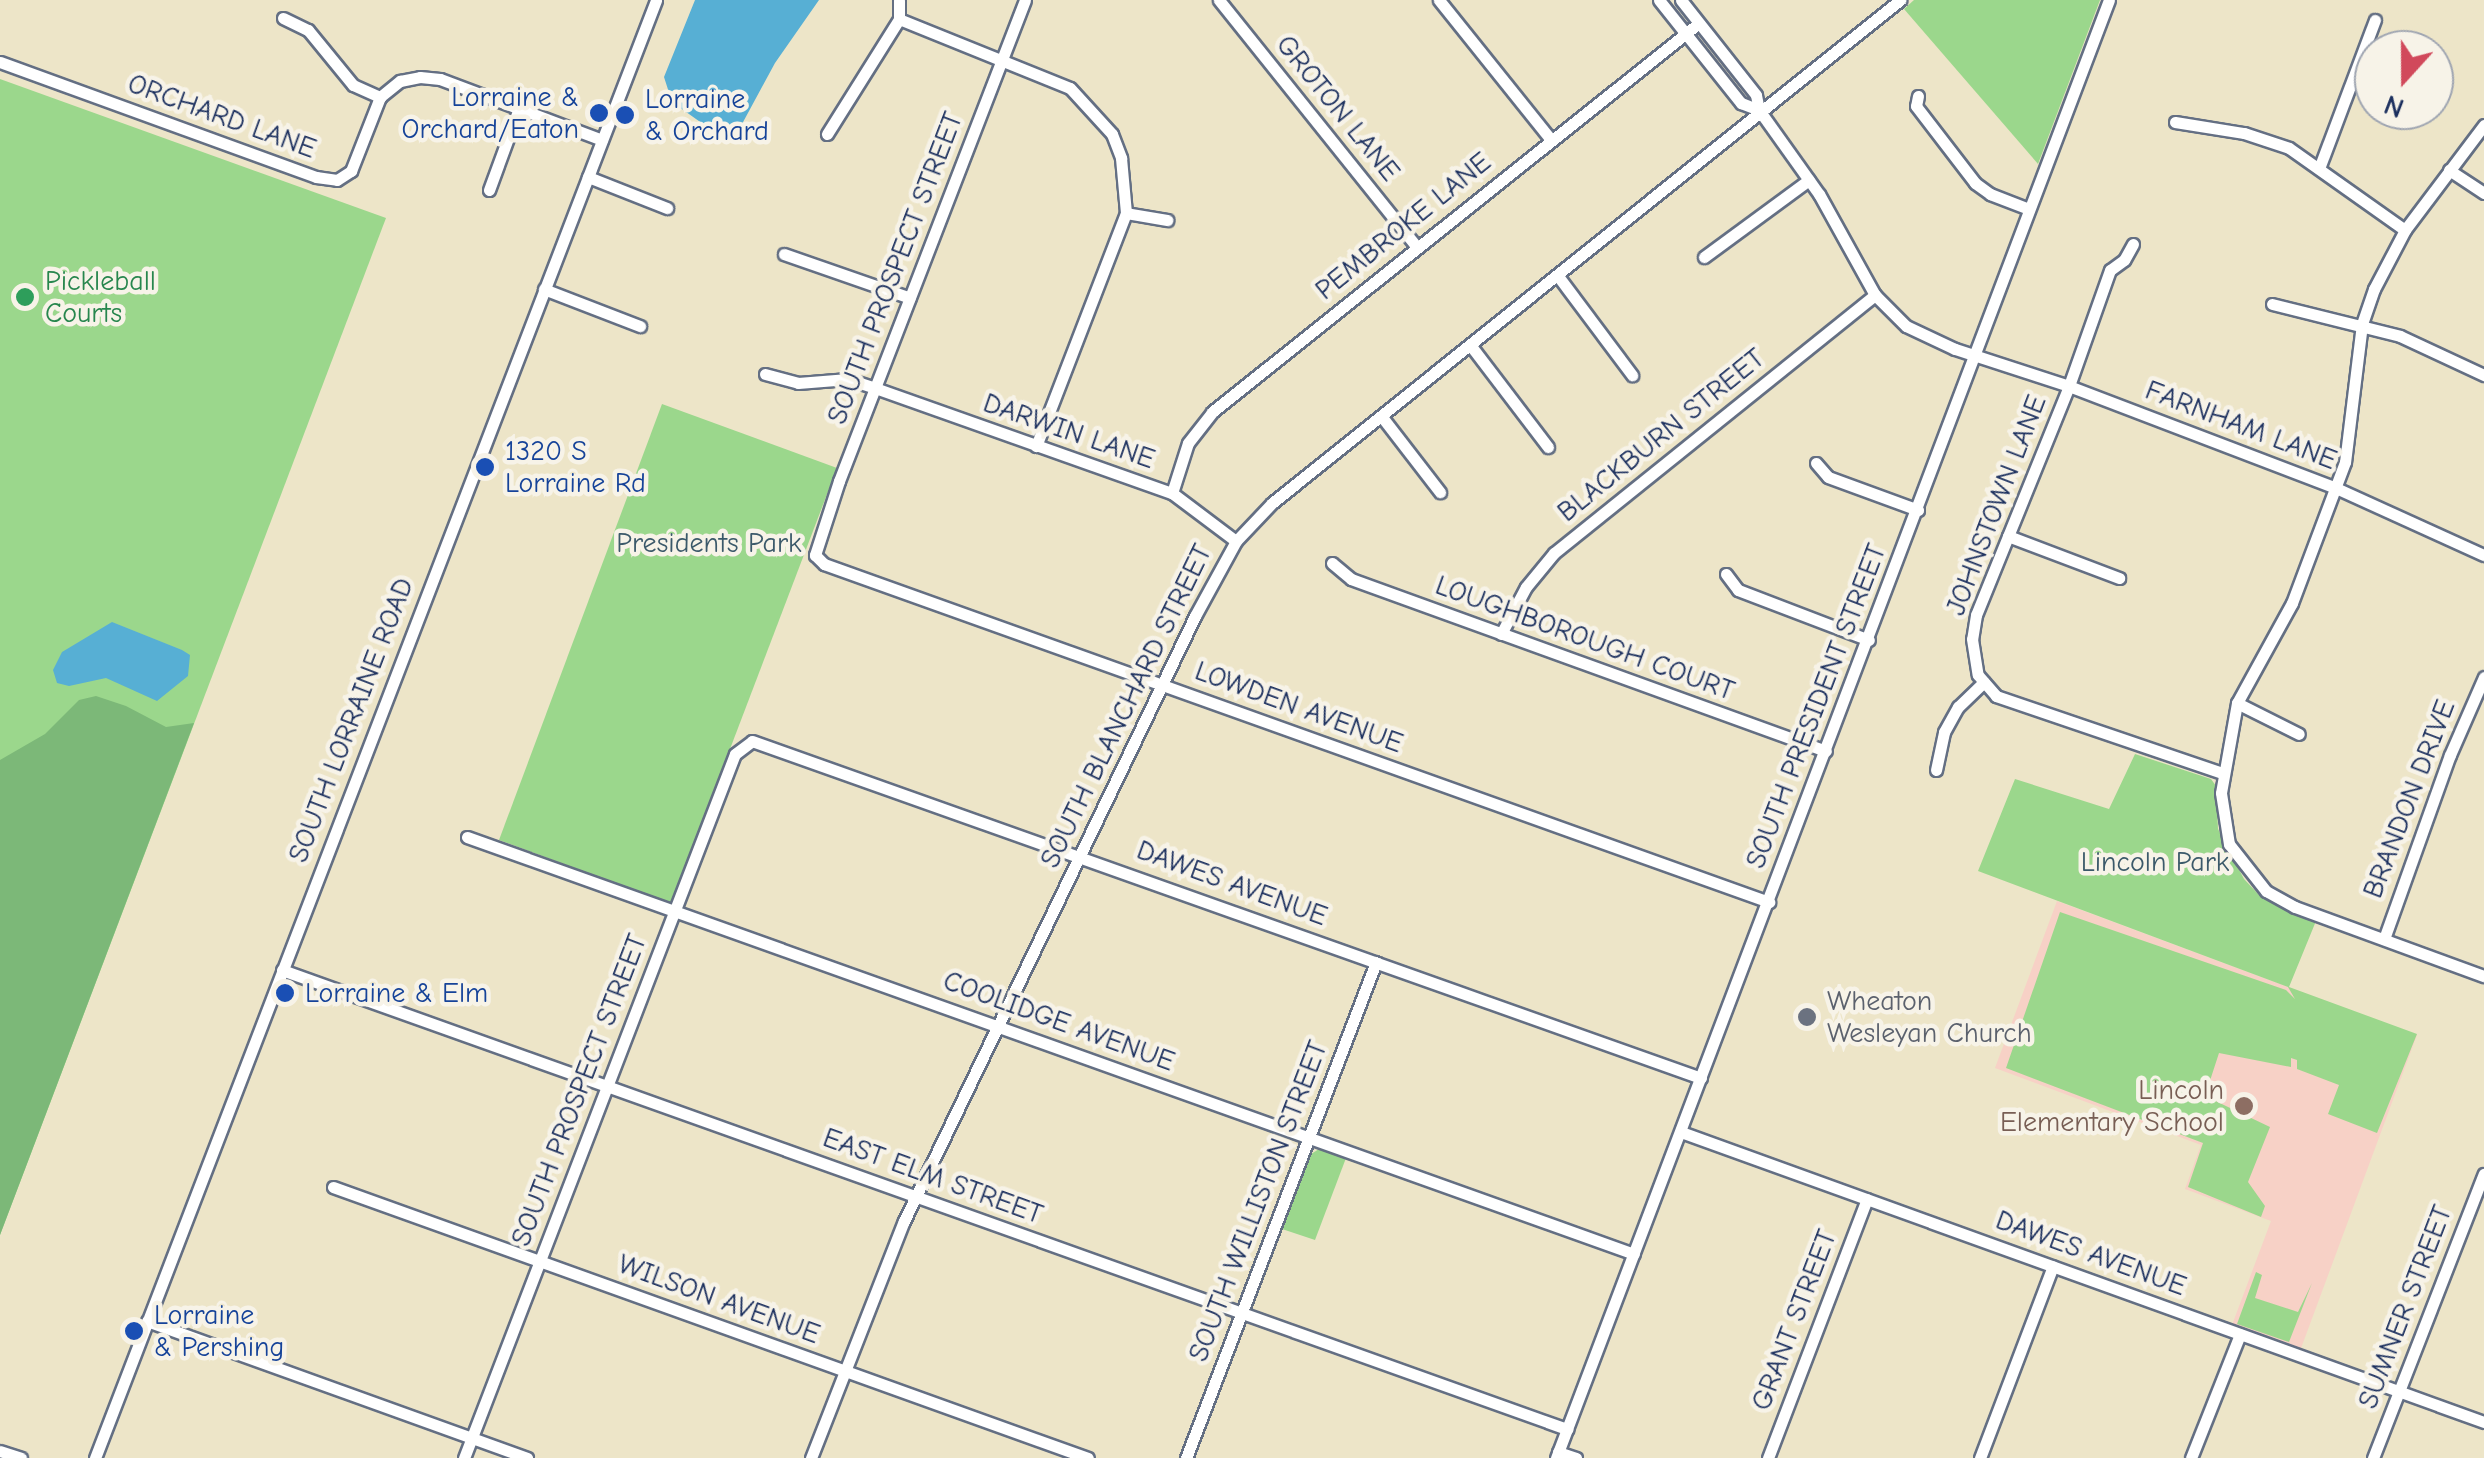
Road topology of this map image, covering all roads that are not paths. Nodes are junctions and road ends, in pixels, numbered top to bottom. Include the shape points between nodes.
1 (656, 0) edge
2 (899, 0) edge
3 (1025, 0) edge
4 (1219, 0) edge
5 (1439, 0) edge
6 (1659, 0) edge
7 (1900, 0) edge
8 (2109, 0) edge
9 (1689, 3) edge
10 (283, 18) dead end
11 (899, 19) junction
12 (1674, 19) junction
13 (2375, 20) dead end
14 (1699, 23) junction
15 (1686, 34) junction
16 (1002, 59) junction
17 (0, 62) edge
18 (1918, 96) dead end
19 (380, 97) junction
20 (519, 108) junction
21 (1759, 110) junction
22 (2175, 122) dead end
23 (2484, 124) edge
24 (827, 134) dead end
25 (602, 140) junction
26 (1552, 140) junction
27 (2320, 166) junction
28 (2450, 170) junction
29 (588, 177) junction
30 (1808, 180) junction
31 (489, 190) dead end
32 (2484, 193) edge
33 (667, 208) dead end
34 (2029, 209) junction
35 (1126, 213) junction
36 (1167, 220) dead end
37 (2405, 230) junction
38 (2133, 244) dead end
39 (1418, 247) junction
40 (784, 254) dead end
41 (1704, 257) dead end
42 (1558, 276) junction
43 (544, 289) junction
44 (1875, 295) junction
45 (910, 298) junction
46 (2272, 304) dead end
47 (2362, 324) junction
48 (640, 326) dead end
49 (1471, 346) junction
50 (1974, 356) junction
51 (765, 374) dead end
52 (2484, 374) edge
53 (1632, 375) dead end
54 (2069, 386) junction
55 (875, 388) junction
56 (1382, 418) junction
57 (1036, 446) junction
58 (1548, 447) dead end
59 (1816, 464) dead end
60 (2336, 488) junction
61 (1440, 492) dead end
62 (1172, 493) junction
63 (1918, 510) junction
64 (2008, 536) junction
65 (1236, 541) junction
66 (815, 555) joint
67 (2484, 555) edge
68 (1332, 563) dead end
69 (1726, 574) dead end
70 (2118, 578) dead end
71 (1502, 634) junction
72 (1869, 640) junction
73 (2484, 677) edge
74 (1984, 682) junction
75 (1162, 685) junction
76 (2236, 703) junction
77 (2299, 734) dead end
78 (746, 743) joint
79 (1826, 752) junction
80 (1936, 770) dead end
81 (2222, 772) junction
82 (467, 837) dead end
83 (1079, 855) junction
84 (1768, 902) junction
85 (674, 910) junction
86 (2384, 939) junction
87 (1376, 962) junction
88 (282, 970) junction
89 (2484, 976) edge
90 (997, 1026) junction
91 (1701, 1078) junction
92 (607, 1086) junction
93 (1681, 1132) junction
94 (1309, 1137) junction
95 (2484, 1174) edge
96 (333, 1187) dead end
97 (916, 1196) junction
98 (1867, 1199) junction
99 (1634, 1254) junction
100 (540, 1262) junction
101 (2054, 1266) junction
102 (1242, 1313) junction
103 (147, 1321) junction
104 (2240, 1334) junction
105 (845, 1371) junction
106 (2398, 1391) junction
107 (2484, 1422) edge
108 (1567, 1429) junction
109 (472, 1438) junction
110 (0, 1451) edge
111 (1557, 1455) edge
112 (21, 1458) edge
113 (95, 1458) edge
114 (464, 1458) edge
115 (528, 1458) edge
116 (811, 1458) edge
117 (1088, 1458) edge
118 (1186, 1458) edge
119 (1576, 1458) edge
120 (1768, 1458) edge
121 (1980, 1458) edge
122 (2191, 1458) edge
123 (2373, 1458) edge

1 - 25 street, SOUTH LORRAINE ROAD
2 - 11 street
3 - 16 street, SOUTH PROSPECT STREET
4 - 39 street, GROTON LANE
5 - 26 street
6 - 12 street
7 - 21 street, SOUTH BLANCHARD STREET
8 - 34 street, SOUTH PRESIDENT STREET
9 - 12 street
9 - 14 street
10 - 19 street via 308,30 353,84
11 - 16 street
11 - 24 street
12 - 15 street
13 - 27 street
14 - 15 street, PEMBROKE LANE
14 - 21 street via 1756,95
15 - 21 street via 1741,102
15 - 26 street, PEMBROKE LANE
16 - 35 street via 1060,82 1098,116 1121,158
16 - 45 street, SOUTH PROSPECT STREET
17 - 19 street, ORCHARD LANE via 316,178 337,180 351,170
18 - 34 street via 1916,106 1976,182
19 - 20 street via 400,81 433,78
20 - 25 street
20 - 31 street
21 - 30 street, FARNHAM LANE
21 - 42 street, SOUTH BLANCHARD STREET
22 - 27 street via 2263,138
23 - 28 street
25 - 29 street, SOUTH LORRAINE ROAD
26 - 39 street, PEMBROKE LANE
27 - 37 street
28 - 32 street
28 - 37 street
29 - 33 street
29 - 43 street, SOUTH LORRAINE ROAD
30 - 41 street
30 - 44 street, FARNHAM LANE
34 - 50 street, SOUTH PRESIDENT STREET
35 - 36 street
35 - 57 street
37 - 47 street
38 - 54 street, JOHNSTOWN LANE via 2110,270
39 - 62 street, PEMBROKE LANE via 1202,422
40 - 45 street
42 - 49 street, SOUTH BLANCHARD STREET
42 - 53 street
43 - 48 street
43 - 88 street, SOUTH LORRAINE ROAD
44 - 50 street, FARNHAM LANE via 1906,326
44 - 71 street, BLACKBURN STREET via 1554,554 1526,587
45 - 55 street, SOUTH PROSPECT STREET
46 - 47 street
47 - 52 street
47 - 60 street via 2353,427
49 - 56 street, SOUTH BLANCHARD STREET
49 - 58 street
50 - 54 street, FARNHAM LANE
50 - 63 street, SOUTH PRESIDENT STREET
51 - 55 street, DARWIN LANE via 798,383 848,379
54 - 60 street, FARNHAM LANE
54 - 64 street, JOHNSTOWN LANE
55 - 57 street, DARWIN LANE
55 - 66 street, SOUTH PROSPECT STREET
56 - 61 street
56 - 65 street, SOUTH BLANCHARD STREET via 1272,503
57 - 62 street, DARWIN LANE
59 - 63 street via 1828,476
60 - 67 street, FARNHAM LANE
60 - 76 street via 2292,603
62 - 65 street, DARWIN LANE
63 - 72 street, SOUTH PRESIDENT STREET
64 - 70 street
64 - 74 street, JOHNSTOWN LANE via 1974,627
65 - 75 street, SOUTH BLANCHARD STREET
66 - 75 street, LOWDEN AVENUE via 824,564
68 - 71 street, LOUGHBOROUGH COURT via 1351,580
69 - 72 street via 1738,590
71 - 79 street, LOUGHBOROUGH COURT
72 - 79 street, SOUTH PRESIDENT STREET
73 - 86 street, BRANDON DRIVE
74 - 80 street via 1944,732
74 - 81 street via 1996,696
75 - 83 street, SOUTH BLANCHARD STREET
75 - 84 street, LOWDEN AVENUE
76 - 77 street
76 - 81 street
78 - 83 street, DAWES AVENUE via 761,741
78 - 85 street, SOUTH PROSPECT STREET via 735,754
79 - 84 street, SOUTH PRESIDENT STREET
81 - 86 street via 2222,818 2255,881 2278,899
82 - 85 street, COOLIDGE AVENUE
83 - 87 street, DAWES AVENUE
83 - 90 street, SOUTH BLANCHARD STREET
84 - 91 street, SOUTH PRESIDENT STREET
85 - 90 street, COOLIDGE AVENUE
85 - 92 street, SOUTH PROSPECT STREET
86 - 89 street
87 - 91 street, DAWES AVENUE
87 - 94 street, SOUTH WILLISTON STREET
88 - 92 street, EAST ELM STREET
88 - 103 street, SOUTH LORRAINE ROAD
90 - 94 street, COOLIDGE AVENUE
90 - 97 street, SOUTH BLANCHARD STREET
91 - 93 street, SOUTH PRESIDENT STREET
92 - 97 street, EAST ELM STREET
92 - 100 street, SOUTH PROSPECT STREET
93 - 98 street, DAWES AVENUE
93 - 99 street, SOUTH PRESIDENT STREET
94 - 99 street, COOLIDGE AVENUE
94 - 102 street, SOUTH WILLISTON STREET
95 - 106 street, SUMNER STREET
96 - 100 street, WILSON AVENUE
97 - 102 street, EAST ELM STREET
97 - 105 street, SOUTH BLANCHARD STREET
98 - 101 street, DAWES AVENUE
98 - 120 street, GRANT STREET
99 - 108 street, SOUTH PRESIDENT STREET
100 - 105 street, WILSON AVENUE
100 - 109 street, SOUTH PROSPECT STREET
101 - 104 street, DAWES AVENUE
101 - 121 street
102 - 108 street, EAST ELM STREET
102 - 118 street, SOUTH WILLISTON STREET
103 - 109 street
103 - 113 street, SOUTH LORRAINE ROAD
104 - 106 street, DAWES AVENUE
104 - 122 street
105 - 116 street, SOUTH BLANCHARD STREET
105 - 117 street, WILSON AVENUE
106 - 107 street, DAWES AVENUE
106 - 123 street, SUMNER STREET
108 - 111 street, SOUTH PRESIDENT STREET
109 - 114 street, SOUTH PROSPECT STREET
109 - 115 street
110 - 112 street
111 - 119 street

